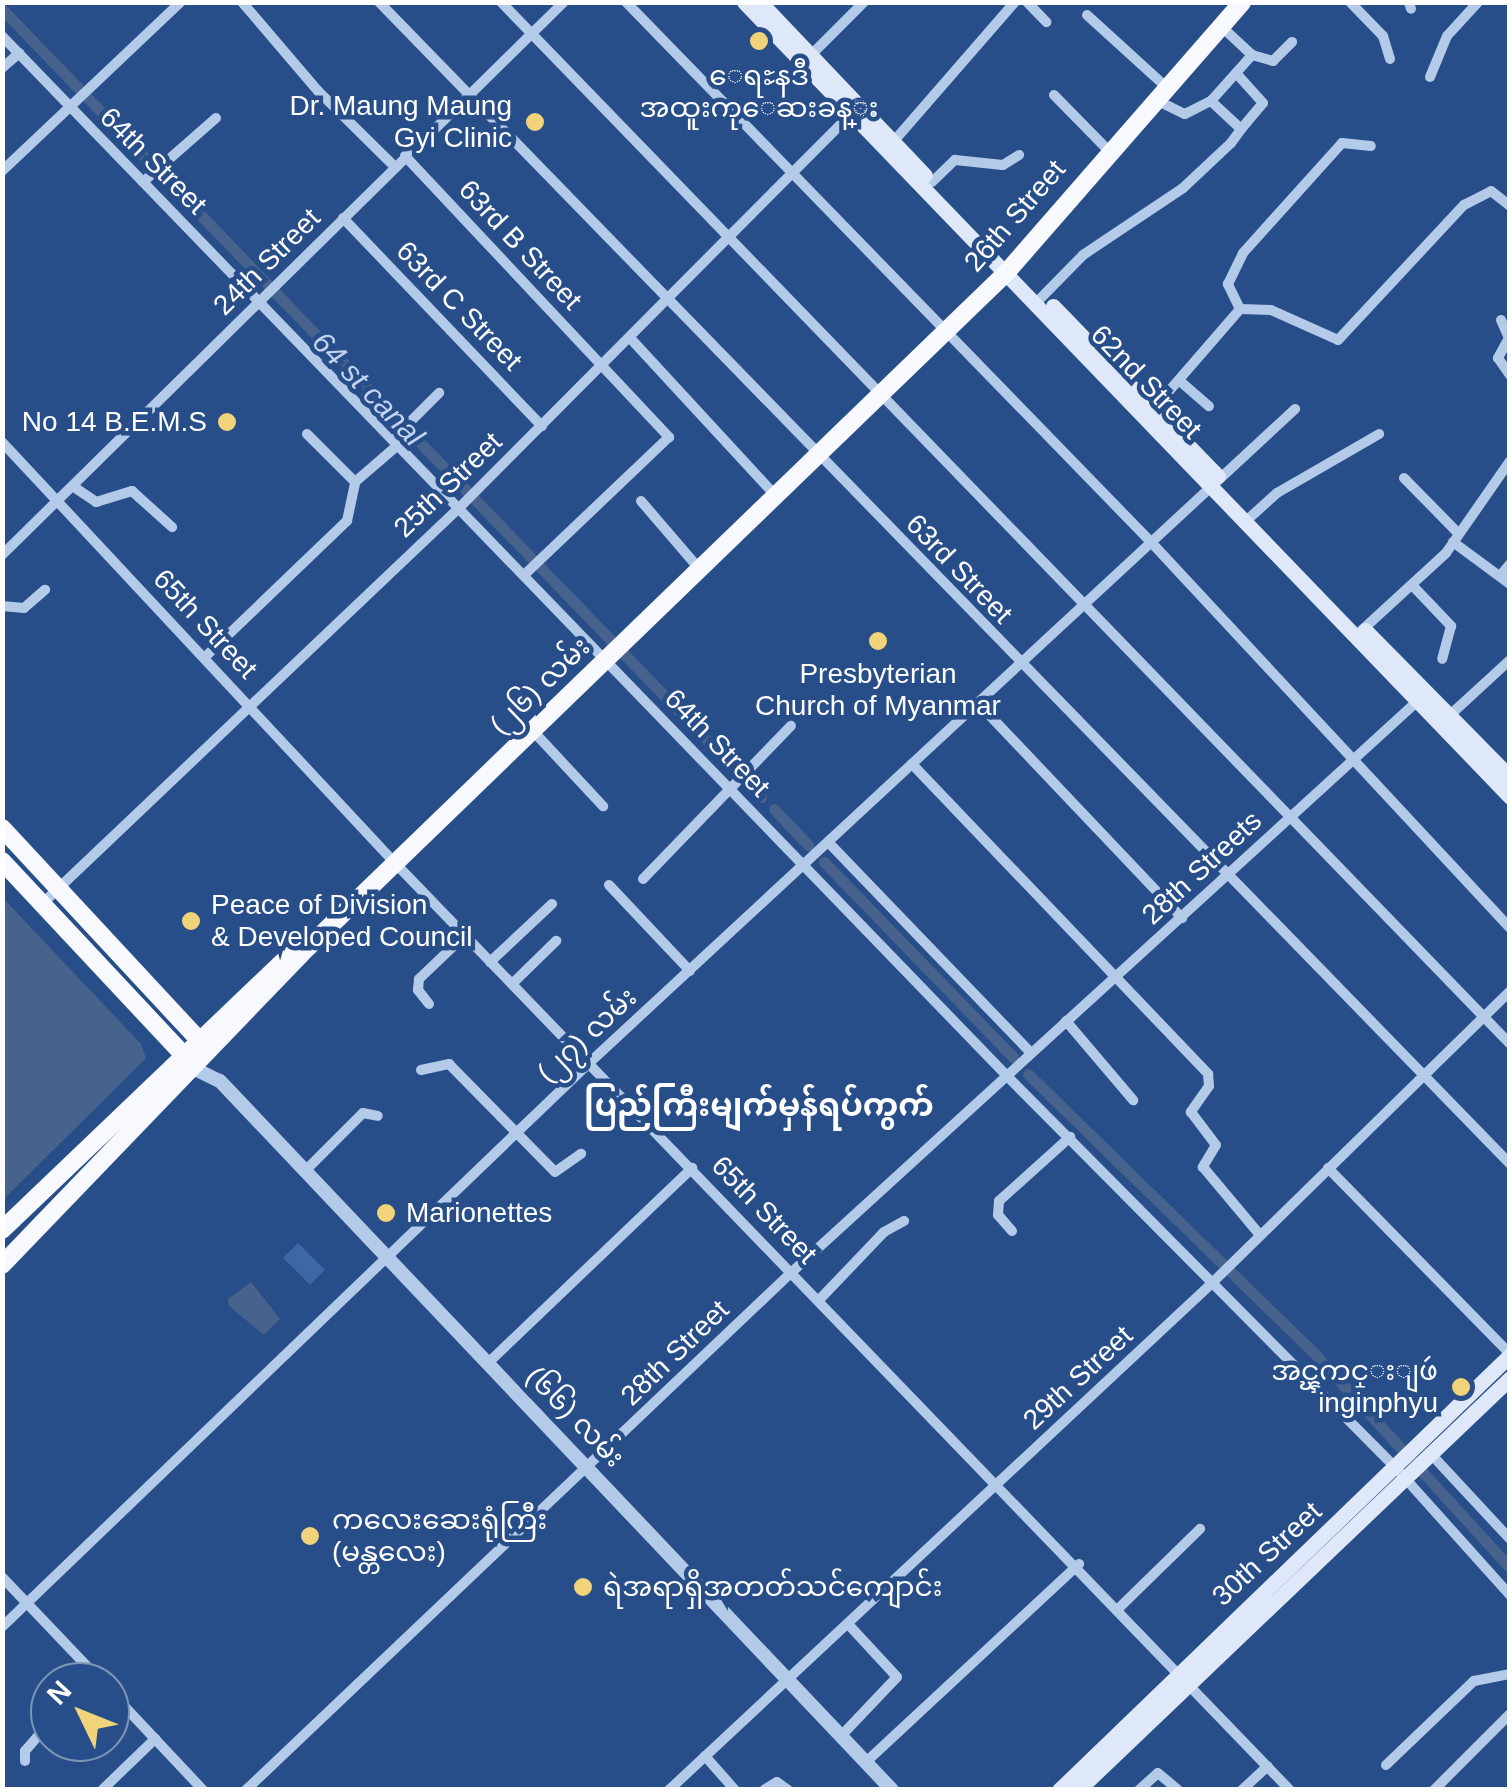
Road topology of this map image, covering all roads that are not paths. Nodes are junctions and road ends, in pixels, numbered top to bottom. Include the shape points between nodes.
1 (242, 2) edge
2 (379, 2) edge
3 (501, 2) edge
4 (564, 2) edge
5 (626, 2) edge
6 (744, 2) edge
7 (760, 2) edge
8 (864, 2) edge
9 (1015, 2) edge
10 (1027, 2) edge
11 (1350, 2) edge
12 (1478, 2) edge
13 (1240, 3) edge
14 (175, 4) edge
15 (1087, 15) dead end
16 (1046, 22) dead end
17 (1221, 26) junction
18 (531, 34) junction
19 (2, 36) edge
20 (1292, 42) dead end
21 (19, 53) junction
22 (1252, 55) junction
23 (1390, 59) dead end
24 (807, 60) junction
25 (2, 68) edge
26 (1236, 73) junction
27 (1430, 76) dead end
28 (1159, 92) junction
29 (468, 94) junction
30 (1054, 94) dead end
31 (1211, 101) junction
32 (70, 109) junction
33 (855, 109) junction
34 (216, 118) dead end
35 (1241, 129) junction
36 (894, 141) junction
37 (1371, 146) dead end
38 (1109, 150) junction
39 (1019, 155) dead end
40 (405, 156) junction
41 (395, 166) junction
42 (2, 171) edge
43 (150, 175) junction
44 (795, 176) junction
45 (932, 182) junction
46 (1510, 206) edge
47 (344, 218) junction
48 (730, 238) junction
49 (1009, 268) junction
50 (266, 295) junction
51 (1040, 300) junction
52 (670, 302) junction
53 (1240, 309) junction
54 (1501, 320) dead end
55 (946, 332) junction
56 (631, 339) junction
57 (602, 365) junction
58 (1510, 374) edge
59 (1181, 382) junction
60 (440, 393) dead end
61 (882, 396) junction
62 (1209, 406) dead end
63 (1295, 409) dead end
64 (1150, 414) junction
65 (542, 426) junction
66 (307, 434) dead end
67 (1379, 434) dead end
68 (400, 435) junction
69 (2, 442) edge
70 (819, 456) junction
71 (1510, 461) edge
72 (1404, 478) dead end
73 (355, 482) junction
74 (1216, 482) junction
75 (74, 486) junction
76 (777, 497) junction
77 (467, 500) junction
78 (641, 501) dead end
79 (59, 502) junction
80 (1249, 518) junction
81 (172, 527) dead end
82 (1456, 538) junction
83 (1150, 540) junction
84 (2, 555) edge
85 (1510, 564) edge
86 (532, 568) junction
87 (700, 571) junction
88 (1505, 580) edge
89 (1412, 585) junction
90 (45, 590) dead end
91 (1084, 603) junction
92 (2, 606) edge
93 (1360, 632) junction
94 (615, 653) junction
95 (206, 657) junction
96 (1442, 660) dead end
97 (1510, 660) edge
98 (1018, 664) junction
99 (1422, 697) junction
100 (978, 702) junction
101 (248, 703) junction
102 (1449, 716) junction
103 (790, 726) dead end
104 (532, 732) junction
105 (1354, 758) junction
106 (912, 764) junction
107 (1510, 777) edge
108 (729, 789) junction
109 (1510, 797) edge
110 (604, 806) dead end
111 (1290, 817) junction
112 (2, 828) edge
113 (829, 842) junction
114 (811, 859) junction
115 (2, 861) edge
116 (396, 863) junction
117 (1224, 876) junction
118 (643, 879) dead end
119 (609, 884) dead end
120 (60, 888) junction
121 (43, 903) junction
122 (552, 904) dead end
123 (1182, 918) junction
124 (1510, 928) edge
125 (465, 935) junction
126 (556, 941) dead end
127 (490, 962) junction
128 (690, 970) junction
129 (1117, 975) junction
130 (512, 984) junction
131 (1510, 990) edge
132 (430, 1004) dead end
133 (1483, 1017) junction
134 (1066, 1022) junction
135 (1510, 1044) edge
136 (205, 1048) junction
137 (191, 1063) junction
138 (588, 1064) junction
139 (1019, 1064) junction
140 (421, 1070) dead end
141 (1420, 1075) junction
142 (220, 1081) junction
143 (1133, 1100) dead end
144 (378, 1116) dead end
145 (516, 1132) junction
146 (1070, 1136) junction
147 (581, 1154) dead end
148 (1510, 1164) edge
149 (692, 1168) junction
150 (1328, 1168) junction
151 (304, 1172) junction
152 (904, 1221) dead end
153 (2, 1230) edge
154 (1012, 1231) dead end
155 (1260, 1235) junction
156 (384, 1257) junction
157 (2, 1265) edge
158 (793, 1272) junction
159 (1211, 1284) junction
160 (820, 1299) junction
161 (1510, 1354) edge
162 (487, 1364) junction
163 (1510, 1378) edge
164 (1411, 1463) junction
165 (587, 1469) junction
166 (1000, 1483) junction
167 (1200, 1529) dead end
168 (1510, 1539) edge
169 (1079, 1564) junction
170 (2, 1577) edge
171 (1510, 1595) edge
172 (28, 1603) junction
173 (1120, 1607) junction
174 (848, 1624) junction
175 (2, 1627) edge
176 (81, 1662) edge
177 (1181, 1670) junction
178 (1510, 1674) edge
179 (788, 1680) junction
180 (1193, 1683) junction
181 (130, 1712) edge
182 (1510, 1714) edge
183 (841, 1736) junction
184 (155, 1739) junction
185 (30, 1743) edge
186 (705, 1756) junction
187 (25, 1761) dead end
188 (866, 1762) junction
189 (1386, 1764) dead end
190 (1268, 1766) junction
191 (1086, 1772) junction
192 (102, 1790) edge
193 (203, 1790) edge
194 (246, 1790) edge
195 (669, 1790) edge
196 (735, 1790) edge
197 (764, 1790) edge
198 (788, 1790) edge
199 (892, 1790) edge
200 (1059, 1790) edge
201 (1078, 1790) edge
202 (1139, 1790) edge
203 (1178, 1790) edge
204 (1242, 1790) edge
205 (1290, 1790) edge
206 (1434, 1790) edge

1 - 41 street via 318,91
2 - 29 street, 63rd Street
3 - 18 street
4 - 18 street, 24th Street
5 - 44 street
6 - 24 main road, 62nd Street
7 - 24 main road, 62nd Street
8 - 24 street
9 - 36 street
10 - 16 street
11 - 23 street via 1384,36
12 - 27 street via 1447,36
13 - 17 main road, 26th Street
14 - 32 street
15 - 28 street
17 - 22 street
17 - 28 main road, 26th Street
18 - 29 street, 24th Street
18 - 48 street
19 - 21 street, 64th Street
20 - 22 street via 1273,60
21 - 25 street
21 - 32 street, 64th Street
22 - 26 street
24 - 33 main road, 62nd Street
26 - 31 street
26 - 35 street via 1264,103
28 - 31 street via 1185,114
28 - 38 main road, 26th Street
29 - 40 street, 24th Street
29 - 52 street, 63rd Street
30 - 38 street
31 - 35 street
32 - 42 street
32 - 43 street, 64th Street
33 - 36 main road, 62nd Street
33 - 44 street, 25th Street
33 - 49 main road, 62nd Street
34 - 43 street
35 - 51 street via 1183,188 1083,255
36 - 45 main road, 62nd Street
37 - 53 street via 1342,143 1244,252 1228,284
38 - 49 main road, 26th Street
39 - 45 street via 1003,166 954,160
40 - 41 street, 24th Street
40 - 57 street, 63rd B Street
41 - 47 street, 24th Street
43 - 50 street, 64th Street
44 - 48 street, 25th Street
44 - 55 street
45 - 49 main road, 62nd Street
46 - 53 street via 1491,191 1464,205 1338,340 1271,310
47 - 50 street, 24th Street
47 - 65 street, 63rd C Street
48 - 52 street, 25th Street
48 - 61 street
49 - 51 main road, 62nd Street
49 - 55 main road, 26th Street
50 - 68 street, 64th Street
50 - 75 street, 24th Street
51 - 64 main road, 62nd Street
52 - 56 street, 25th Street
52 - 70 street, 63rd Street
53 - 59 street
54 - 58 street via 1509,338 1498,358
55 - 61 main road, 26th Street
55 - 83 street
56 - 57 street, 25th Street
56 - 76 street
57 - 65 street, 25th Street
57 - 86 street, 63rd B Street via 670,440
59 - 62 street
59 - 64 street
60 - 68 street
61 - 70 main road, 26th Street
61 - 91 street
63 - 74 street, (၂၇) လမ်း
64 - 74 main road, 62nd Street
65 - 77 street, 25th Street
66 - 73 street
67 - 80 street
68 - 73 street
68 - 77 street, 64th Street
69 - 79 street, 65th Street
70 - 76 main road, (၂၆) လမ်း
70 - 98 street, 63rd Street
71 - 82 street
72 - 82 street
73 - 95 street via 347,522
74 - 80 main road, 62nd Street
74 - 83 street, (၂၇) လမ်း
75 - 79 street, 24th Street
75 - 81 street via 96,502 132,491
76 - 87 main road, (၂၆) လမ်း
77 - 86 street, 64th Street
77 - 101 street, 25th Street
78 - 87 street
79 - 84 street, 24th Street
79 - 95 street, 65th Street
80 - 93 main road, 62nd Street
82 - 88 street
82 - 89 street
83 - 91 street, (၂၇) လမ်း
83 - 105 street
85 - 88 street
86 - 94 street, 64th Street
87 - 94 main road, (၂၆) လမ်း
89 - 93 street
89 - 96 street via 1450,626
90 - 92 street via 24,608
91 - 98 street, (၂၇) လမ်း
91 - 111 street
93 - 99 main road, 62nd Street
94 - 104 main road, (၂၆) လမ်း
94 - 108 street, 64th Street
95 - 101 street, 65th Street
97 - 102 street
98 - 100 street, (၂၇) လမ်း
98 - 117 street, 63rd Street
99 - 102 main road, 62nd Street
99 - 105 street, 28th Streets
99 - 109 main road, 62nd Street
100 - 106 street, (၂၇) လမ်း
100 - 123 street
101 - 116 street, 65th Street
101 - 120 street, 25th Street
102 - 107 main road, 62nd Street
103 - 108 street
104 - 110 street
104 - 116 main road, (၂၆) လမ်း
105 - 111 street, 28th Streets
105 - 124 street
106 - 113 street, (၂၇) လမ်း
106 - 129 street
108 - 114 street, 64th Street
108 - 118 street
111 - 117 street, 28th Streets
111 - 133 street
112 - 120 main road, (၆၆) လမ်း
113 - 114 street, (၂၇) လမ်း
113 - 139 street
114 - 128 street, (၂၇) လမ်း
114 - 139 street, 64th Street
115 - 121 main road, (၆၆) လမ်း
116 - 125 street, 65th Street
116 - 136 main road, (၂၆) လမ်း via 300,955 289,956
117 - 123 street, 28th Streets
117 - 141 street, 63rd Street
119 - 128 street
120 - 121 street, 25th Street
120 - 136 main road, (၆၆) လမ်း
121 - 137 main road, (၆၆) လမ်း
122 - 127 street
123 - 129 street, 28th Streets
125 - 127 street, 65th Street
125 - 132 street via 420,979 418,990
126 - 130 street
127 - 130 street, 65th Street
128 - 138 street, (၂၇) လမ်း
129 - 134 street, 28th Streets
129 - 155 street via 1208,1074 1209,1086 1191,1112 1216,1144 1203,1167
130 - 138 street, 65th Street
131 - 133 street, 29th Street
133 - 135 street
133 - 141 street, 29th Street
134 - 139 street, 28th Streets
134 - 143 street
136 - 137 main road, (၂၆) လမ်း
136 - 142 street, (၆၆) လမ်း
137 - 142 street, (၆၆) လမ်း
137 - 153 main road, (၂၆) လမ်း
137 - 157 main road, (၂၆) လမ်း
138 - 145 street, (၂၇) လမ်း
138 - 149 street, 65th Street
139 - 146 street, 64th Street
139 - 158 street, 28th Street
140 - 145 street via 449,1064
141 - 148 street, 63rd Street
141 - 150 street, 29th Street
142 - 151 street, (၆၆) လမ်း
144 - 151 street via 363,1113
145 - 147 street via 556,1172
145 - 156 street, (၂၇) လမ်း
146 - 154 street via 999,1201 998,1215
146 - 159 street, 64th Street
149 - 158 street, 65th Street
149 - 162 street
150 - 155 street, 29th Street
150 - 161 street
151 - 156 street, (၆၆) လမ်း
152 - 160 street via 884,1232
155 - 159 street, 29th Street
156 - 162 street, (၆၆) လမ်း
156 - 172 street, (၂၇) လမ်း
158 - 160 street, 65th Street
158 - 165 street, 28th Street
159 - 164 street, 64th Street
159 - 166 street, 29th Street
160 - 166 street, 65th Street
161 - 164 main road, 30th Street
162 - 165 street, (၆၆) လမ်း
163 - 164 main road, 30th Street
164 - 168 street, 64th Street
164 - 171 street
164 - 177 main road, 30th Street
164 - 180 main road, 30th Street
165 - 179 street, (၆၆) လမ်း
165 - 194 street, 28th Street
166 - 169 street, 65th Street
166 - 174 street, 29th Street
167 - 173 street
169 - 173 street, 65th Street
169 - 188 street
170 - 172 street
172 - 175 street, (၂၇) လမ်း
172 - 176 street
173 - 177 street, 65th Street
174 - 179 street, 29th Street
174 - 183 street via 897,1677
177 - 180 street, 65th Street
177 - 191 main road, 30th Street
178 - 189 street via 1474,1681
179 - 183 street, (၆၆) လမ်း
179 - 186 street, 29th Street
180 - 190 street, 65th Street
180 - 191 main road, 30th Street
181 - 184 street
182 - 206 street
183 - 188 street, (၆၆) လမ်း
184 - 192 street
184 - 193 street
185 - 187 street
186 - 195 street, 29th Street
186 - 196 street
188 - 199 street, (၆၆) လမ်း
190 - 204 street
190 - 205 street, 65th Street
191 - 200 main road, 30th Street
191 - 201 main road, 30th Street
197 - 198 street via 776,1782
202 - 203 street via 1158,1773

